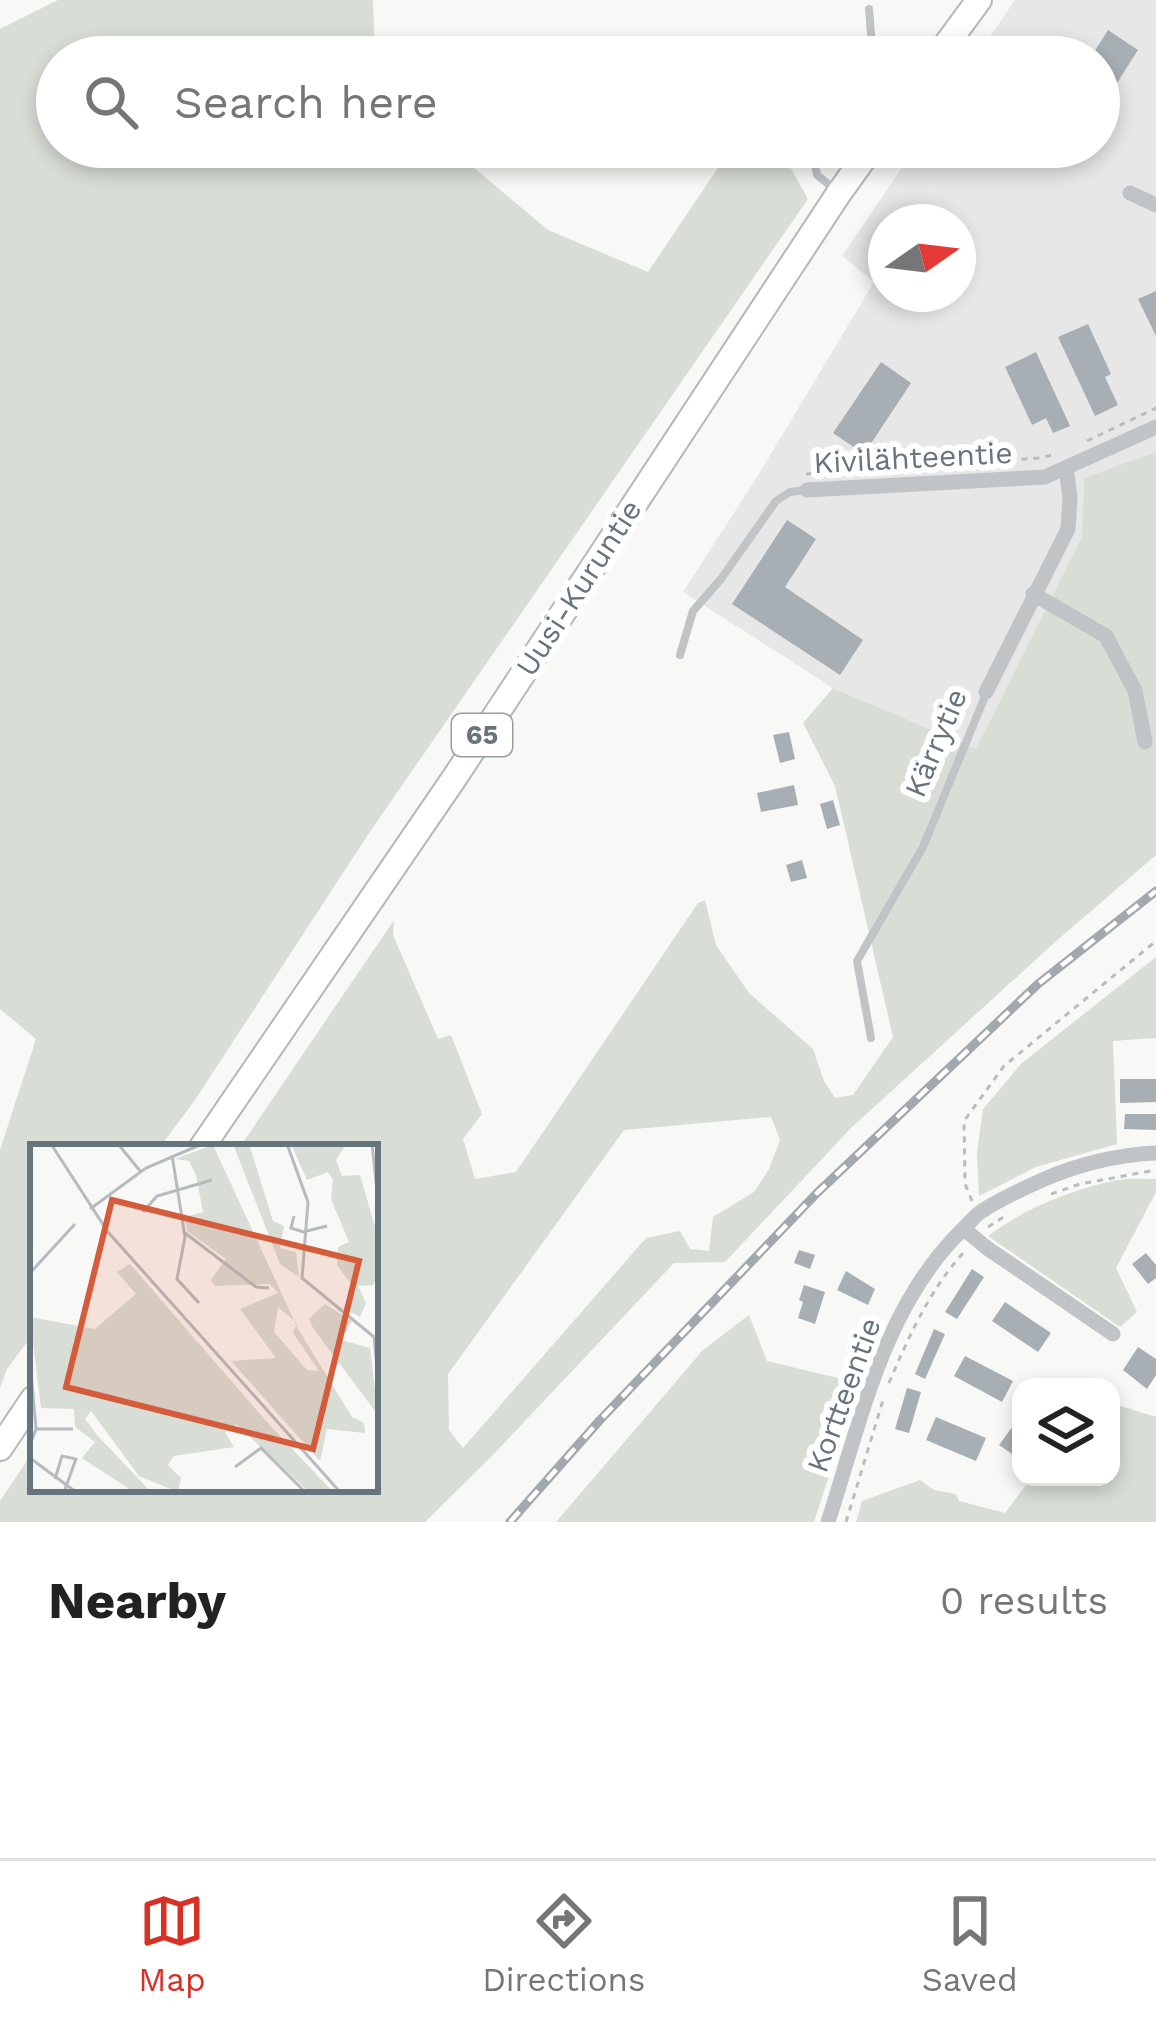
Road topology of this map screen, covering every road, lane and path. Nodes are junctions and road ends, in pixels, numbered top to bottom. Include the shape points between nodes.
1 (979, 0) edge
2 (869, 9) dead end
3 (871, 36) edge
4 (952, 36) edge
5 (816, 168) edge
6 (857, 168) edge
7 (839, 193) junction
8 (1130, 193) dead end
9 (1156, 205) edge
10 (1156, 408) edge
11 (1156, 427) edge
12 (1079, 445) dead end
13 (1062, 461) junction
14 (807, 482) junction
15 (1033, 595) junction
16 (680, 655) dead end
17 (986, 692) joint
18 (1145, 742) dead end
19 (1156, 941) edge
20 (871, 1038) dead end
21 (204, 1144) edge
22 (1156, 1153) edge
23 (1156, 1170) edge
24 (1036, 1198) dead end
25 (1009, 1213) dead end
26 (978, 1214) junction
27 (970, 1233) junction
28 (1113, 1334) dead end
29 (30, 1403) edge
30 (0, 1448) edge
31 (828, 1522) edge
32 (846, 1522) edge

1 - 4 main road
2 - 3 lane
5 - 7 lane
6 - 7 main road, Uusi-Kuruntie / 65
7 - 21 main road, Uusi-Kuruntie / 65
8 - 9 street
10 - 12 path
11 - 13 street, Kivilähteentie
13 - 14 path
13 - 14 street, Kivilähteentie via 1045,477
13 - 15 street, Kärrytie via 1068,530
14 - 16 lane, Kivilähteentie via 776,501 693,611
15 - 17 street, Kärrytie
15 - 18 street via 1106,636 1135,691
17 - 20 lane, Kärrytie via 923,847 857,961
19 - 26 path via 1004,1066 964,1121 965,1184
22 - 26 street, Kortteentie via 1070,1168
23 - 24 path
25 - 27 path
26 - 27 street, Kortteentie
27 - 28 street
27 - 31 street, Kortteentie via 947,1244 923,1276 882,1352
27 - 32 path via 887,1387
29 - 30 main road

